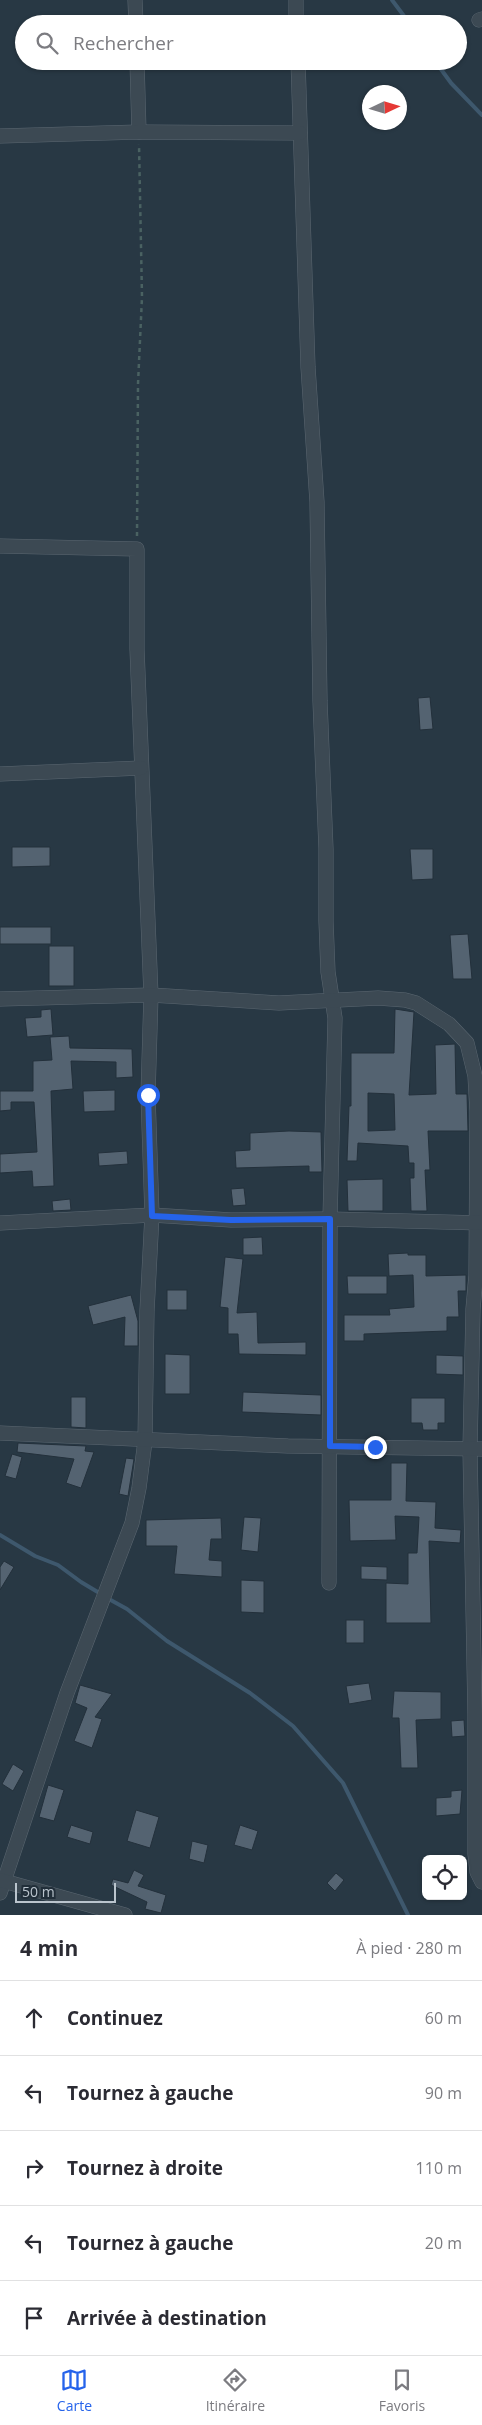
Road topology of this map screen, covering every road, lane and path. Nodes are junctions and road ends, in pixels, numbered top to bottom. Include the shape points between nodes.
1 (135, 0) edge
2 (296, 0) edge
3 (136, 15) edge
4 (296, 15) edge
5 (137, 70) edge
6 (298, 70) edge
7 (139, 132) junction
8 (300, 133) junction
9 (0, 136) edge
10 (0, 546) edge
11 (137, 549) junction
12 (141, 768) junction
13 (0, 774) edge
14 (151, 995) junction
15 (0, 999) edge
16 (332, 1000) junction
17 (152, 1216) junction
18 (330, 1219) junction
19 (0, 1223) edge
20 (479, 1223) edge
21 (0, 1433) edge
22 (145, 1441) junction
23 (330, 1446) junction
24 (476, 1449) edge
25 (329, 1583) dead end
26 (482, 1882) edge
27 (1, 1885) edge
28 (125, 1915) edge

1 - 3 street
2 - 4 street
5 - 7 street
6 - 8 street
7 - 8 street
7 - 9 street
7 - 11 path via 142,297
8 - 16 street via 316,502 326,921
10 - 11 street
11 - 12 street
12 - 13 street
12 - 14 street
14 - 15 street
14 - 16 street via 271,1003
14 - 17 street via 148,1095
16 - 18 street via 335,1018
16 - 20 street via 378,998 416,1003 449,1024 467,1043 475,1076 478,1111
17 - 18 street via 231,1220
17 - 19 street
17 - 22 street
18 - 20 street
18 - 23 street
20 - 24 street
21 - 22 street
22 - 23 street
22 - 27 street via 132,1523 67,1693
23 - 24 street
23 - 25 street
24 - 26 street via 474,1854
27 - 28 street

